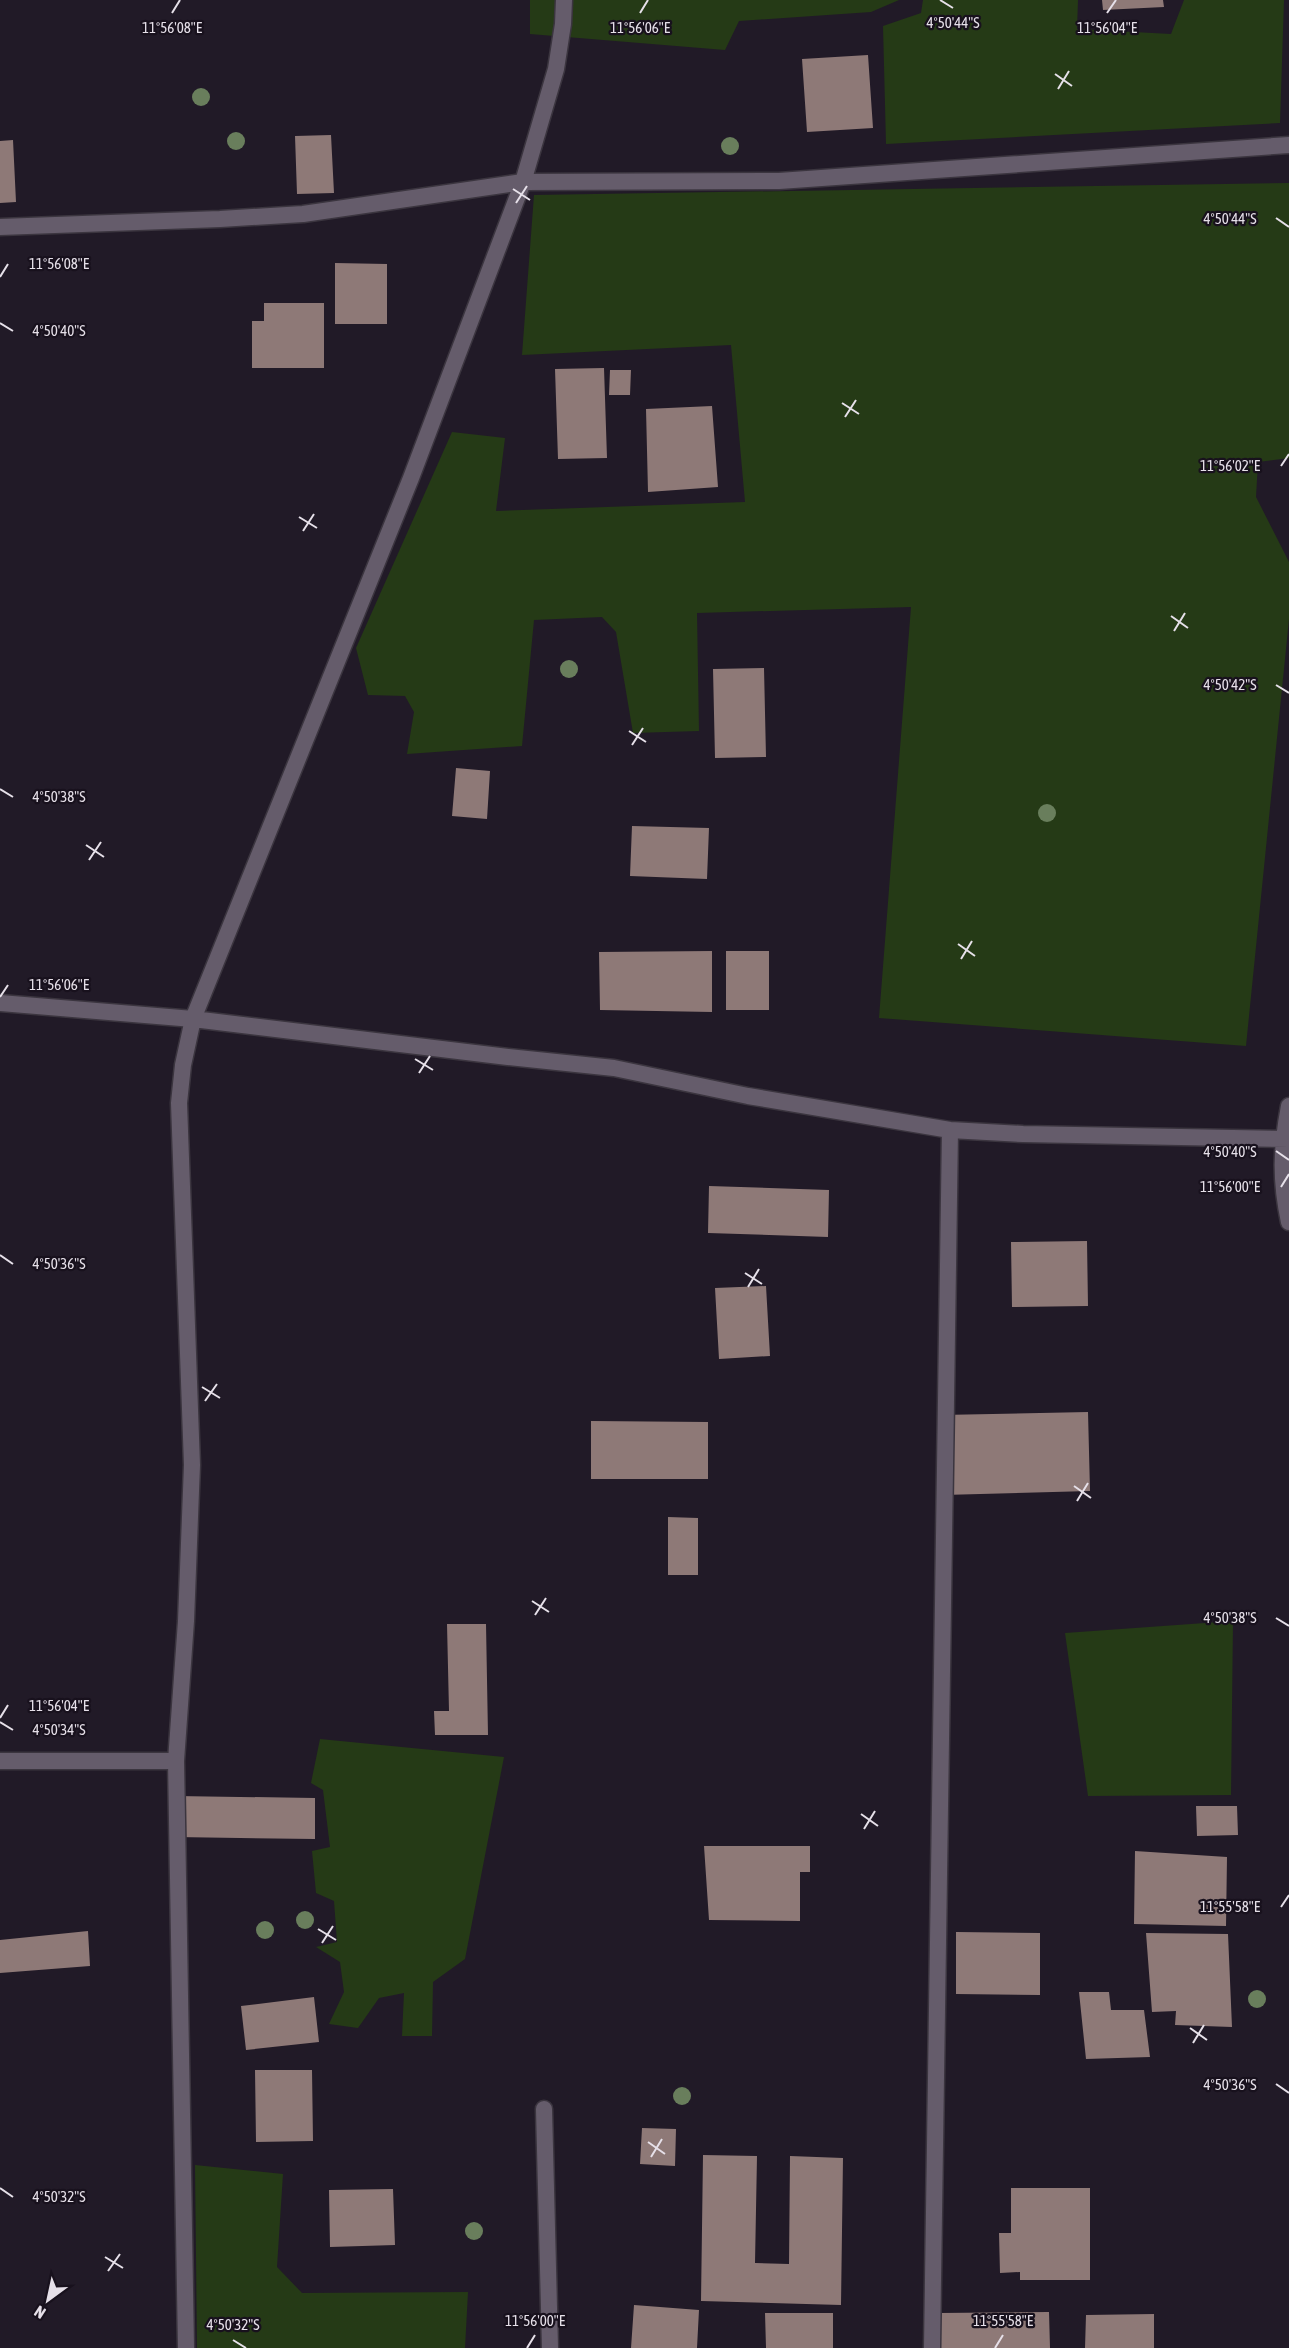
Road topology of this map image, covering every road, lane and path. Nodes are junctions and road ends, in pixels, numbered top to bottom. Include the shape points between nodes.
1 (564, 0) edge
2 (1289, 145) edge
3 (523, 182) junction
4 (0, 227) edge
5 (0, 1003) edge
6 (193, 1019) junction
7 (1289, 1106) edge
8 (950, 1130) junction
9 (1286, 1139) edge
10 (1289, 1222) edge
11 (0, 1761) edge
12 (176, 1761) junction
13 (544, 2109) dead end
14 (186, 2348) edge
15 (550, 2348) edge
16 (932, 2348) edge

1 - 3 street via 556,69
2 - 3 street via 778,181
3 - 4 street via 303,214
3 - 6 street via 411,478
5 - 6 street
6 - 8 street via 614,1068 748,1096
6 - 12 street via 179,1103 192,1465
7 - 9 street
8 - 9 street
8 - 16 street
9 - 10 street via 1282,1190
11 - 12 street
12 - 14 street
13 - 15 street

